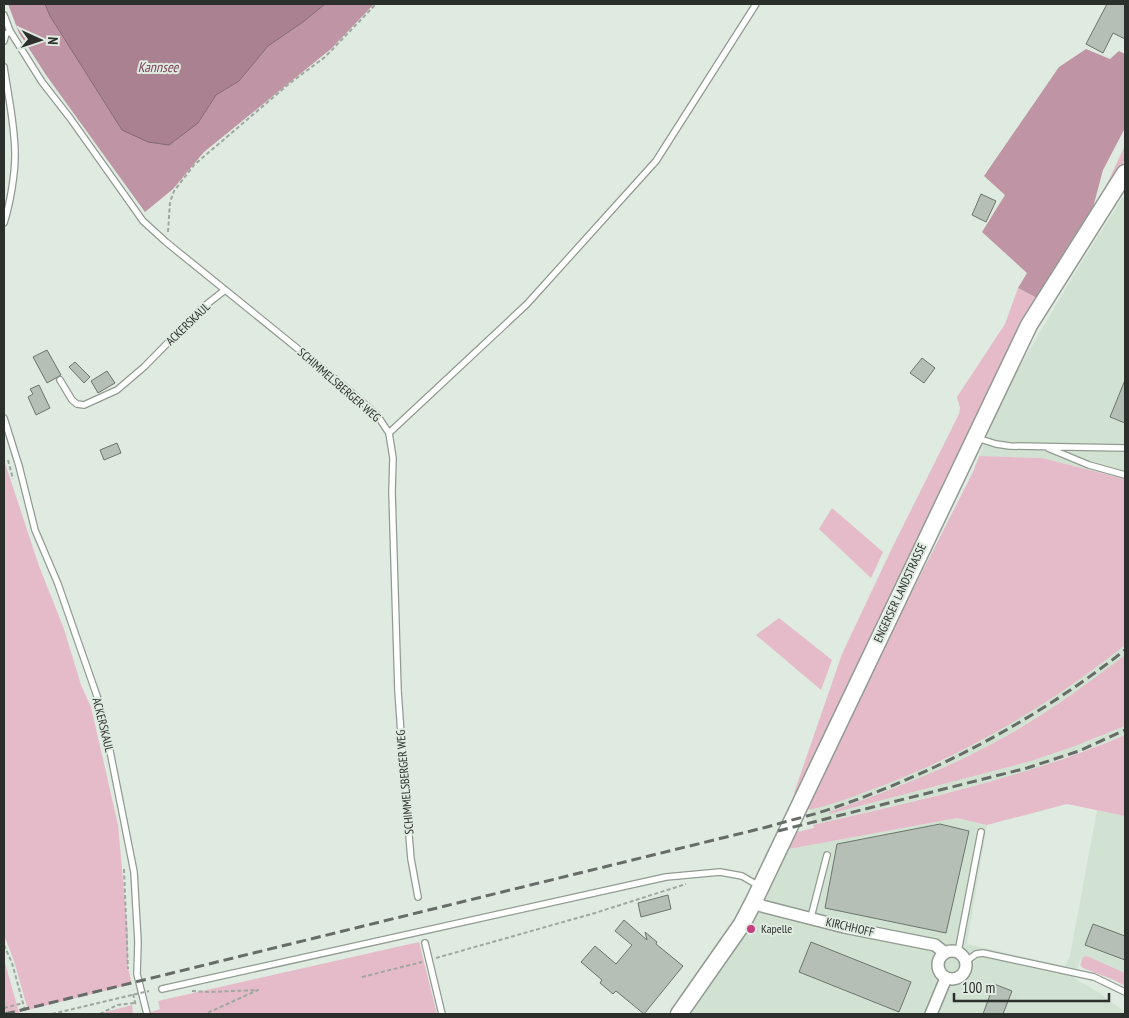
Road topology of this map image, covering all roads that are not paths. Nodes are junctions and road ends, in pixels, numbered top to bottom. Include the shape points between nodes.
1 (756, 4) edge
2 (4, 15) edge
3 (10, 31) junction
4 (4, 41) edge
5 (4, 66) edge
6 (1125, 174) edge
7 (4, 223) edge
8 (225, 290) junction
9 (60, 380) dead end
10 (4, 418) edge
11 (390, 433) junction
12 (975, 437) junction
13 (1044, 446) junction
14 (1125, 448) edge
15 (1125, 475) edge
16 (981, 832) dead end
17 (827, 855) dead end
18 (758, 894) junction
19 (418, 897) dead end
20 (811, 918) junction
21 (425, 943) dead end
22 (958, 952) junction
23 (944, 953) junction
24 (965, 962) junction
25 (946, 978) junction
26 (162, 989) dead end
27 (1125, 992) edge
28 (147, 1014) edge
29 (442, 1014) edge
30 (679, 1014) edge
31 (930, 1014) edge

1 - 11 lane via 656,161 527,304
2 - 3 lane, SCHIMMELSBERGER WEG
3 - 4 lane
3 - 8 lane, SCHIMMELSBERGER WEG via 42,82 144,221
5 - 7 lane via 15,155
6 - 12 main road, ENGERSER LANDSTRASSE via 1029,325
8 - 9 lane, ACKERSKAUL via 117,390 77,404
8 - 11 lane, SCHIMMELSBERGER WEG via 377,415
10 - 28 lane, ACKERSKAUL via 35,530 76,633 109,746 134,872 137,974
11 - 19 lane, SCHIMMELSBERGER WEG via 401,738 411,860
12 - 13 lane via 996,444
12 - 18 main road, ENGERSER LANDSTRASSE
13 - 14 lane
13 - 15 lane via 1089,465
16 - 22 lane
17 - 20 lane
18 - 20 street, KIRCHHOFF via 762,906
18 - 26 lane via 742,876 720,872 666,877
18 - 30 main road, ENGERSER LANDSTRASSE via 742,924
20 - 23 street, KIRCHHOFF via 935,945
21 - 29 lane
22 - 23 street
22 - 24 street
23 - 25 street via 938,966
24 - 25 street via 963,973 958,978
24 - 27 lane via 983,953 1094,977
25 - 31 street

